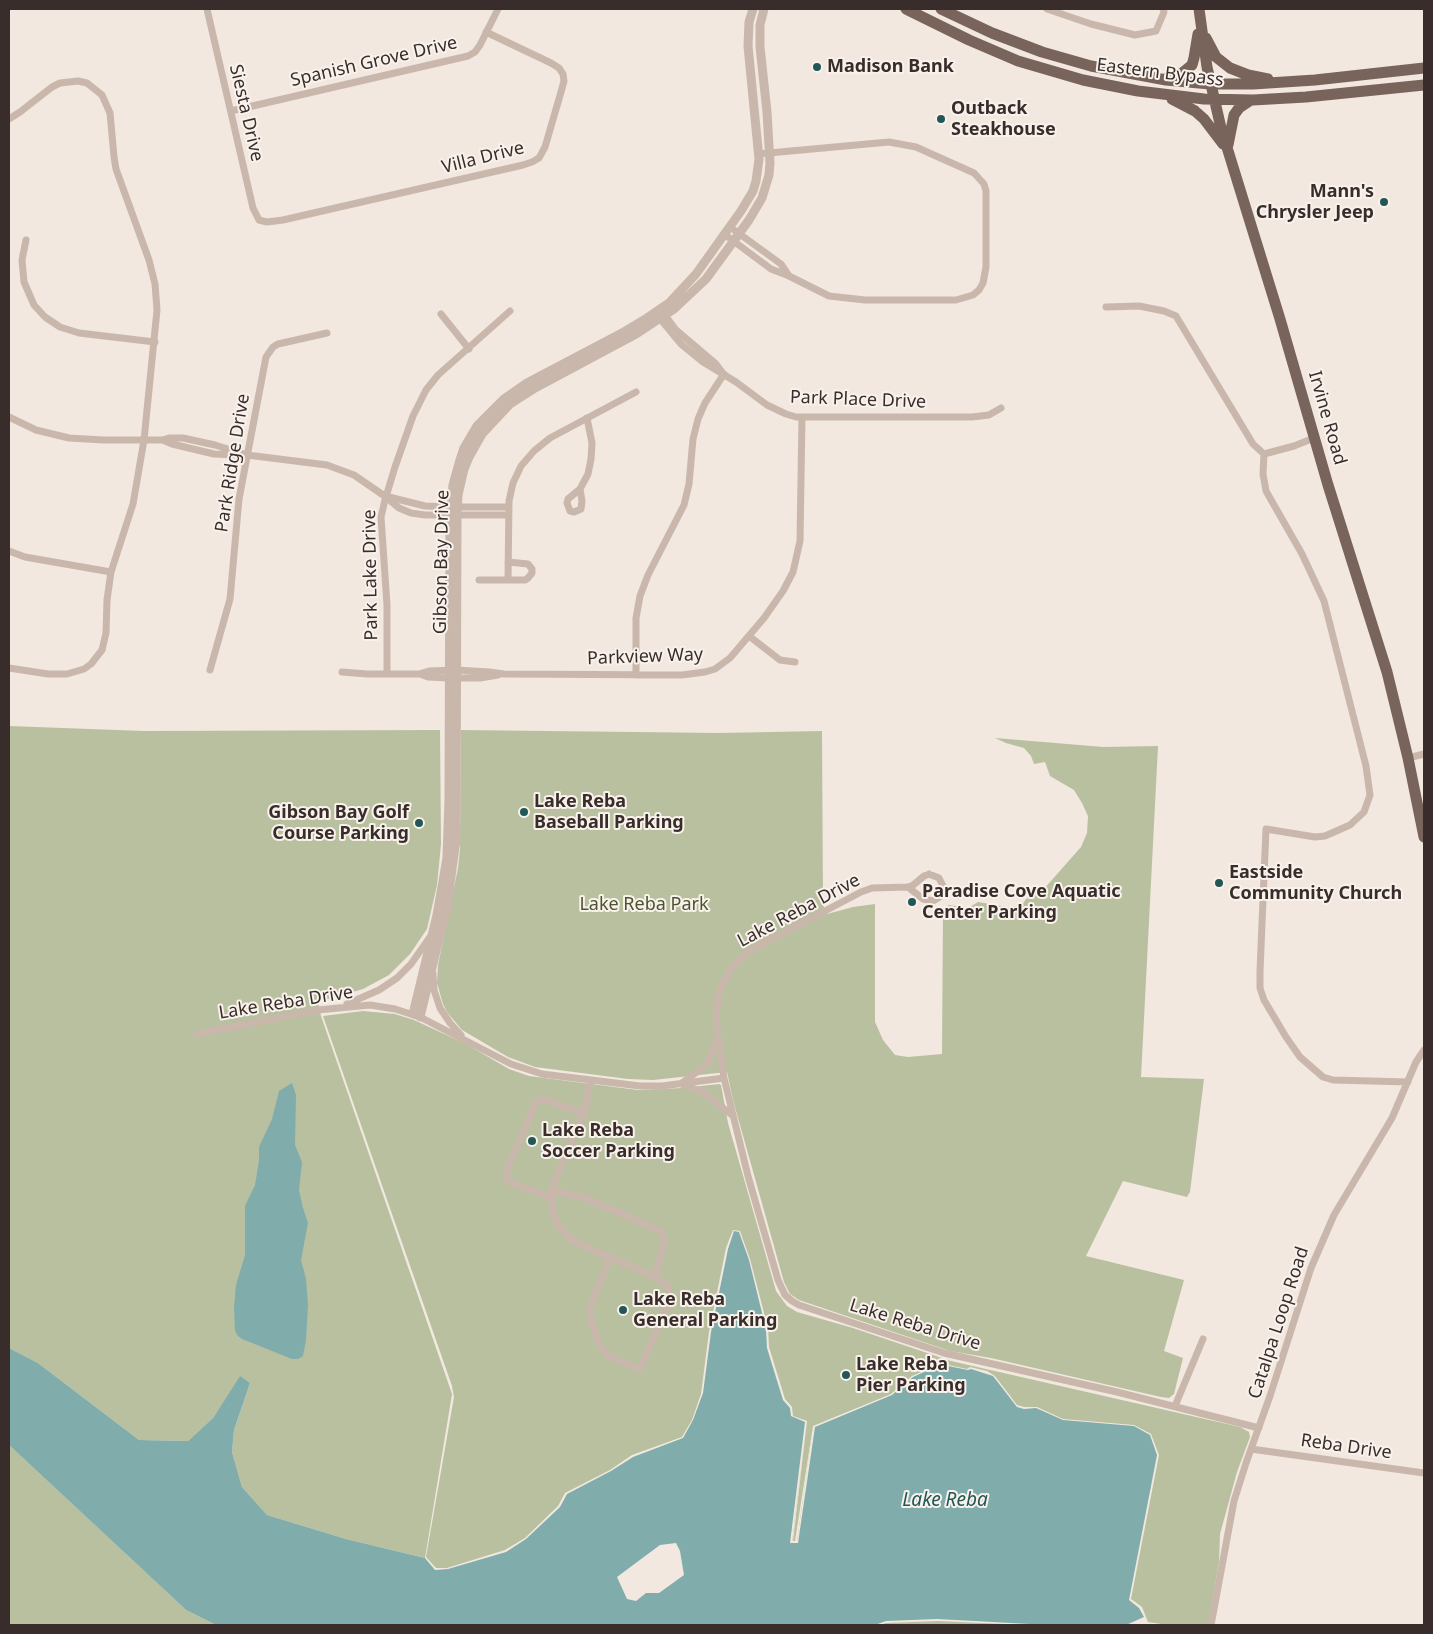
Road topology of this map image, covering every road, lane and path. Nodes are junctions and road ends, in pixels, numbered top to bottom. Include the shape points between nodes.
1 (207, 9) edge
2 (752, 9) edge
3 (764, 9) edge
4 (906, 9) edge
5 (941, 9) edge
6 (1047, 9) edge
7 (1163, 9) edge
8 (495, 10) edge
9 (1200, 14) edge
10 (486, 32) junction
11 (1424, 68) edge
12 (1155, 79) junction
13 (1294, 82) junction
14 (1210, 84) junction
15 (1424, 85) edge
16 (1159, 94) junction
17 (1214, 99) junction
18 (1253, 100) junction
19 (231, 111) junction
20 (9, 119) edge
21 (1227, 149) junction
22 (758, 154) junction
23 (770, 154) junction
24 (262, 221) joint
25 (727, 230) junction
26 (736, 237) junction
27 (26, 240) dead end
28 (1106, 307) dead end
29 (510, 311) dead end
30 (441, 314) dead end
31 (660, 314) junction
32 (327, 333) dead end
33 (155, 342) junction
34 (469, 349) junction
35 (724, 374) junction
36 (636, 392) dead end
37 (1001, 408) dead end
38 (9, 417) edge
39 (802, 417) junction
40 (587, 418) junction
41 (1314, 438) junction
42 (144, 440) junction
43 (163, 440) junction
44 (198, 441) junction
45 (196, 450) junction
46 (1264, 454) junction
47 (247, 455) junction
48 (580, 489) dead end
49 (386, 497) junction
50 (509, 507) junction
51 (454, 511) junction
52 (508, 516) junction
53 (9, 551) edge
54 (508, 562) junction
55 (112, 572) junction
56 (479, 580) dead end
57 (508, 580) junction
58 (749, 636) junction
59 (795, 662) dead end
60 (9, 668) edge
61 (210, 670) dead end
62 (342, 672) dead end
63 (387, 674) junction
64 (453, 674) junction
65 (636, 675) junction
66 (1424, 754) edge
67 (1408, 758) junction
68 (1424, 837) edge
69 (451, 858) junction
70 (908, 887) junction
71 (434, 930) junction
72 (433, 967) junction
73 (340, 1007) junction
74 (416, 1016) junction
75 (196, 1034) dead end
76 (718, 1037) junction
77 (464, 1040) junction
78 (1424, 1050) edge
79 (724, 1078) junction
80 (591, 1081) junction
81 (1408, 1082) junction
82 (681, 1084) junction
83 (584, 1113) junction
84 (732, 1115) junction
85 (552, 1195) junction
86 (610, 1258) junction
87 (655, 1277) junction
88 (1202, 1339) dead end
89 (1175, 1406) junction
90 (1259, 1428) junction
91 (1251, 1449) junction
92 (1424, 1473) edge
93 (1211, 1625) edge

1 - 19 street, Siesta Drive
2 - 22 street, Gibson Bay Drive via 748,46
3 - 23 street, Gibson Bay Drive via 760,47
4 - 16 main road, Eastern Bypass via 969,40 1035,66 1098,84
5 - 12 main road, Eastern Bypass via 1042,52
6 - 7 street via 1135,35 1156,31
8 - 10 street, Spanish Grove Drive
9 - 12 main road via 1192,65 1181,74
9 - 13 main road via 1211,49 1230,68 1248,75
9 - 14 main road, Irvine Road
10 - 19 street, Spanish Grove Drive via 475,52 460,58
10 - 24 street, Villa Drive via 551,63 563,74 561,92 539,158 523,165 283,220
11 - 13 main road, Eastern Bypass
12 - 14 main road, Eastern Bypass
13 - 14 main road, Eastern Bypass
14 - 17 main road, Irvine Road
15 - 18 main road, Eastern Bypass
16 - 17 main road, Eastern Bypass
16 - 21 main road via 1195,111
17 - 18 main road, Eastern Bypass
17 - 21 main road, Irvine Road
18 - 21 main road via 1234,115
19 - 24 street, Siesta Drive via 253,208
20 - 33 street via 60,83 78,81 95,88 102,95 110,113 116,169 155,284
21 - 41 main road, Irvine Road
22 - 23 street
22 - 25 street, Gibson Bay Drive via 758,170 752,191
23 - 26 street, Gibson Bay Drive via 769,175 762,198
23 - 26 street via 889,142 926,151 974,173 986,190 985,276 979,290 965,298 845,299 820,293 771,269
25 - 26 street
25 - 31 street, Gibson Bay Drive via 687,285
26 - 31 street, Gibson Bay Drive via 706,279 685,299
27 - 33 street via 22,260 24,282 34,305 45,317 60,327 79,333
28 - 46 street via 1139,306 1176,316 1253,444
29 - 34 street, Park Lake Drive
30 - 34 street
31 - 35 street, Park Place Drive via 681,344
31 - 51 street, Gibson Bay Drive via 527,383 494,407 464,448 456,472
32 - 47 street, Park Ridge Drive via 278,344 269,351
33 - 42 street
34 - 49 street, Park Lake Drive via 432,382 421,398
35 - 39 street, Park Place Drive via 776,410
35 - 65 street via 698,419 684,505 640,596 636,618
36 - 40 street
37 - 39 street, Park Place Drive via 980,417
38 - 42 street via 36,430 69,438
39 - 58 street, Parkview Way via 800,530 796,562 778,600
40 - 48 street via 591,459
40 - 50 street via 550,438 527,458 513,483
41 - 46 street
41 - 67 main road, Irvine Road via 1387,672
42 - 43 street
42 - 55 street via 132,504
43 - 44 street
43 - 45 street
44 - 45 street
44 - 47 street
45 - 47 street
46 - 81 street via 1262,474 1266,491 1324,601 1366,766 1370,796 1364,812 1350,825 1325,836 1266,829 1260,988 1286,1038 1300,1057 1323,1077
47 - 49 street via 336,467 362,479
47 - 61 street, Park Ridge Drive via 237,510 230,599
49 - 51 street
49 - 63 street, Park Lake Drive via 381,524 387,605
50 - 51 street
50 - 52 street
51 - 52 street
51 - 64 street, Gibson Bay Drive
52 - 54 street
53 - 55 street via 25,557
54 - 57 street
54 - 57 street via 528,564 532,572 528,578
55 - 60 street via 105,642 91,664 66,674
56 - 57 street
58 - 59 street via 780,660
58 - 65 street, Parkview Way via 730,658 715,669 694,674
62 - 63 street, Parkview Way
63 - 64 street, Parkview Way
64 - 65 street, Parkview Way via 480,678 504,674
64 - 69 street, Gibson Bay Drive
66 - 67 street
67 - 68 main road, Irvine Road
69 - 71 street, Gibson Bay Drive
69 - 72 street, Gibson Bay Drive via 447,906
70 - 70 street via 929,874 939,878 943,886 941,896 932,901 923,899
70 - 76 street, Lake Reba Drive via 872,888 854,895 743,956 727,974 721,988 716,1012
71 - 73 street via 401,975 379,990
71 - 74 street, Gibson Bay Drive
72 - 74 street, Gibson Bay Drive
72 - 77 street via 434,990 440,1008
73 - 74 street, Lake Reba Drive via 376,1006
73 - 75 street, Lake Reba Drive
74 - 77 street, Lake Reba Drive
76 - 79 street, Lake Reba Drive
76 - 82 street via 709,1060
77 - 80 street, Lake Reba Drive via 522,1069
78 - 81 street, Catalpa Loop Road
79 - 82 street, Lake Reba Drive
79 - 84 street, Lake Reba Drive
80 - 82 street, Lake Reba Drive via 640,1086
80 - 83 street
81 - 90 street, Catalpa Loop Road via 1392,1118 1334,1215 1320,1247
82 - 84 street via 703,1092
83 - 85 street
83 - 85 street via 546,1100 536,1102 507,1170 510,1183
84 - 89 street, Lake Reba Drive via 778,1280 792,1301 944,1353
85 - 86 street via 554,1217 566,1235
85 - 87 street via 586,1198 662,1232 664,1243
86 - 87 street
86 - 87 street via 590,1308 591,1321 606,1354 640,1369 669,1303 667,1285
88 - 89 street
89 - 90 street, Lake Reba Drive
90 - 91 street, Catalpa Loop Road
91 - 92 street, Reba Drive
91 - 93 street, Catalpa Loop Road via 1231,1513

